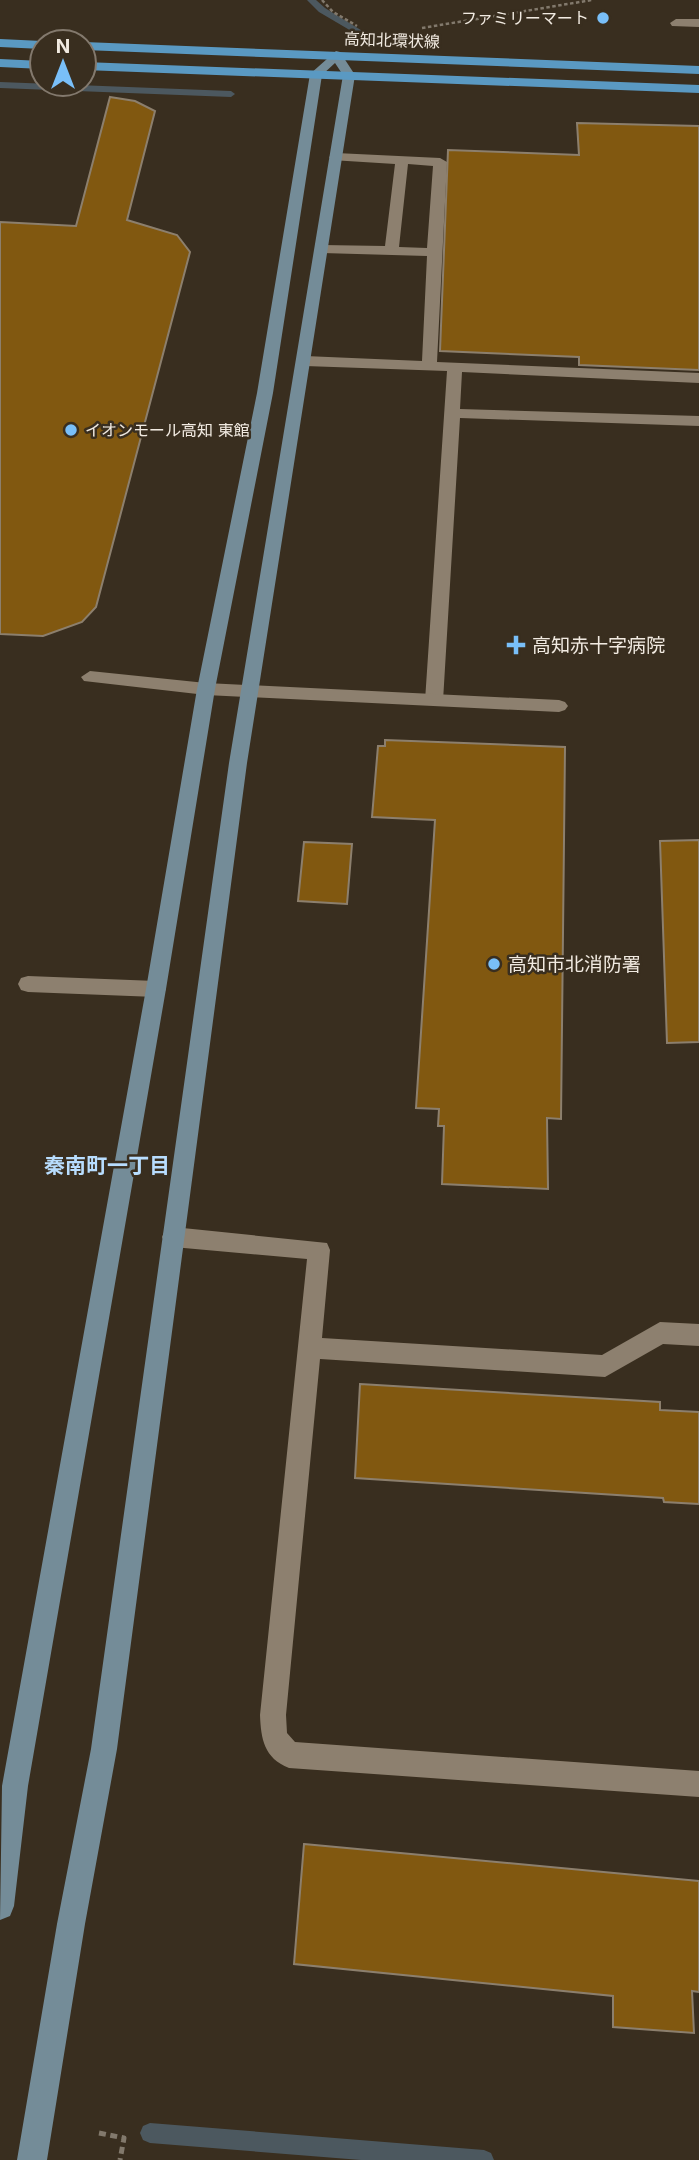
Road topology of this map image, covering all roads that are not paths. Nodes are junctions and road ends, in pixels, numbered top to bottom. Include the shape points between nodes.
1 (676, 23) dead end
2 (699, 23) edge
3 (0, 43) edge
4 (28, 44) edge
5 (98, 46) edge
6 (336, 55) junction
7 (0, 63) edge
8 (28, 64) edge
9 (98, 66) edge
10 (699, 70) edge
11 (316, 74) junction
12 (349, 75) junction
13 (699, 89) edge
14 (336, 157) junction
15 (402, 160) junction
16 (322, 249) junction
17 (392, 251) junction
18 (434, 253) junction
19 (305, 361) junction
20 (429, 366) junction
21 (455, 367) junction
22 (699, 378) edge
23 (452, 413) junction
24 (699, 421) edge
25 (90, 677) dead end
26 (206, 690) junction
27 (250, 692) junction
28 (434, 701) junction
29 (559, 706) dead end
30 (28, 984) dead end
31 (156, 989) junction
32 (173, 1237) junction
33 (699, 1335) edge
34 (309, 1348) junction
35 (699, 1784) edge
36 (0, 1906) edge
37 (32, 2160) edge

1 - 2 street
3 - 4 main road
5 - 6 main road, 高知北環状線
6 - 10 main road, 高知北環状線
6 - 11 street
6 - 12 street
7 - 8 main road
9 - 11 main road, 高知北環状線
11 - 12 main road, 高知北環状線
11 - 26 street via 265,393
12 - 13 main road, 高知北環状線
12 - 14 street
14 - 15 street
14 - 16 street
15 - 17 street
15 - 18 street via 440,162
16 - 17 street
16 - 19 street
17 - 18 street
18 - 20 street
19 - 20 street
19 - 27 street
20 - 21 street
21 - 22 street
21 - 23 street
23 - 24 street
23 - 28 street
25 - 26 street
26 - 27 street
26 - 31 street
27 - 28 street
27 - 32 street
28 - 29 street
30 - 31 street
31 - 36 street via 15,1786
32 - 34 street via 319,1250
32 - 37 street via 104,1749
33 - 34 street via 660,1333 605,1366
34 - 35 street via 274,1739 289,1755

